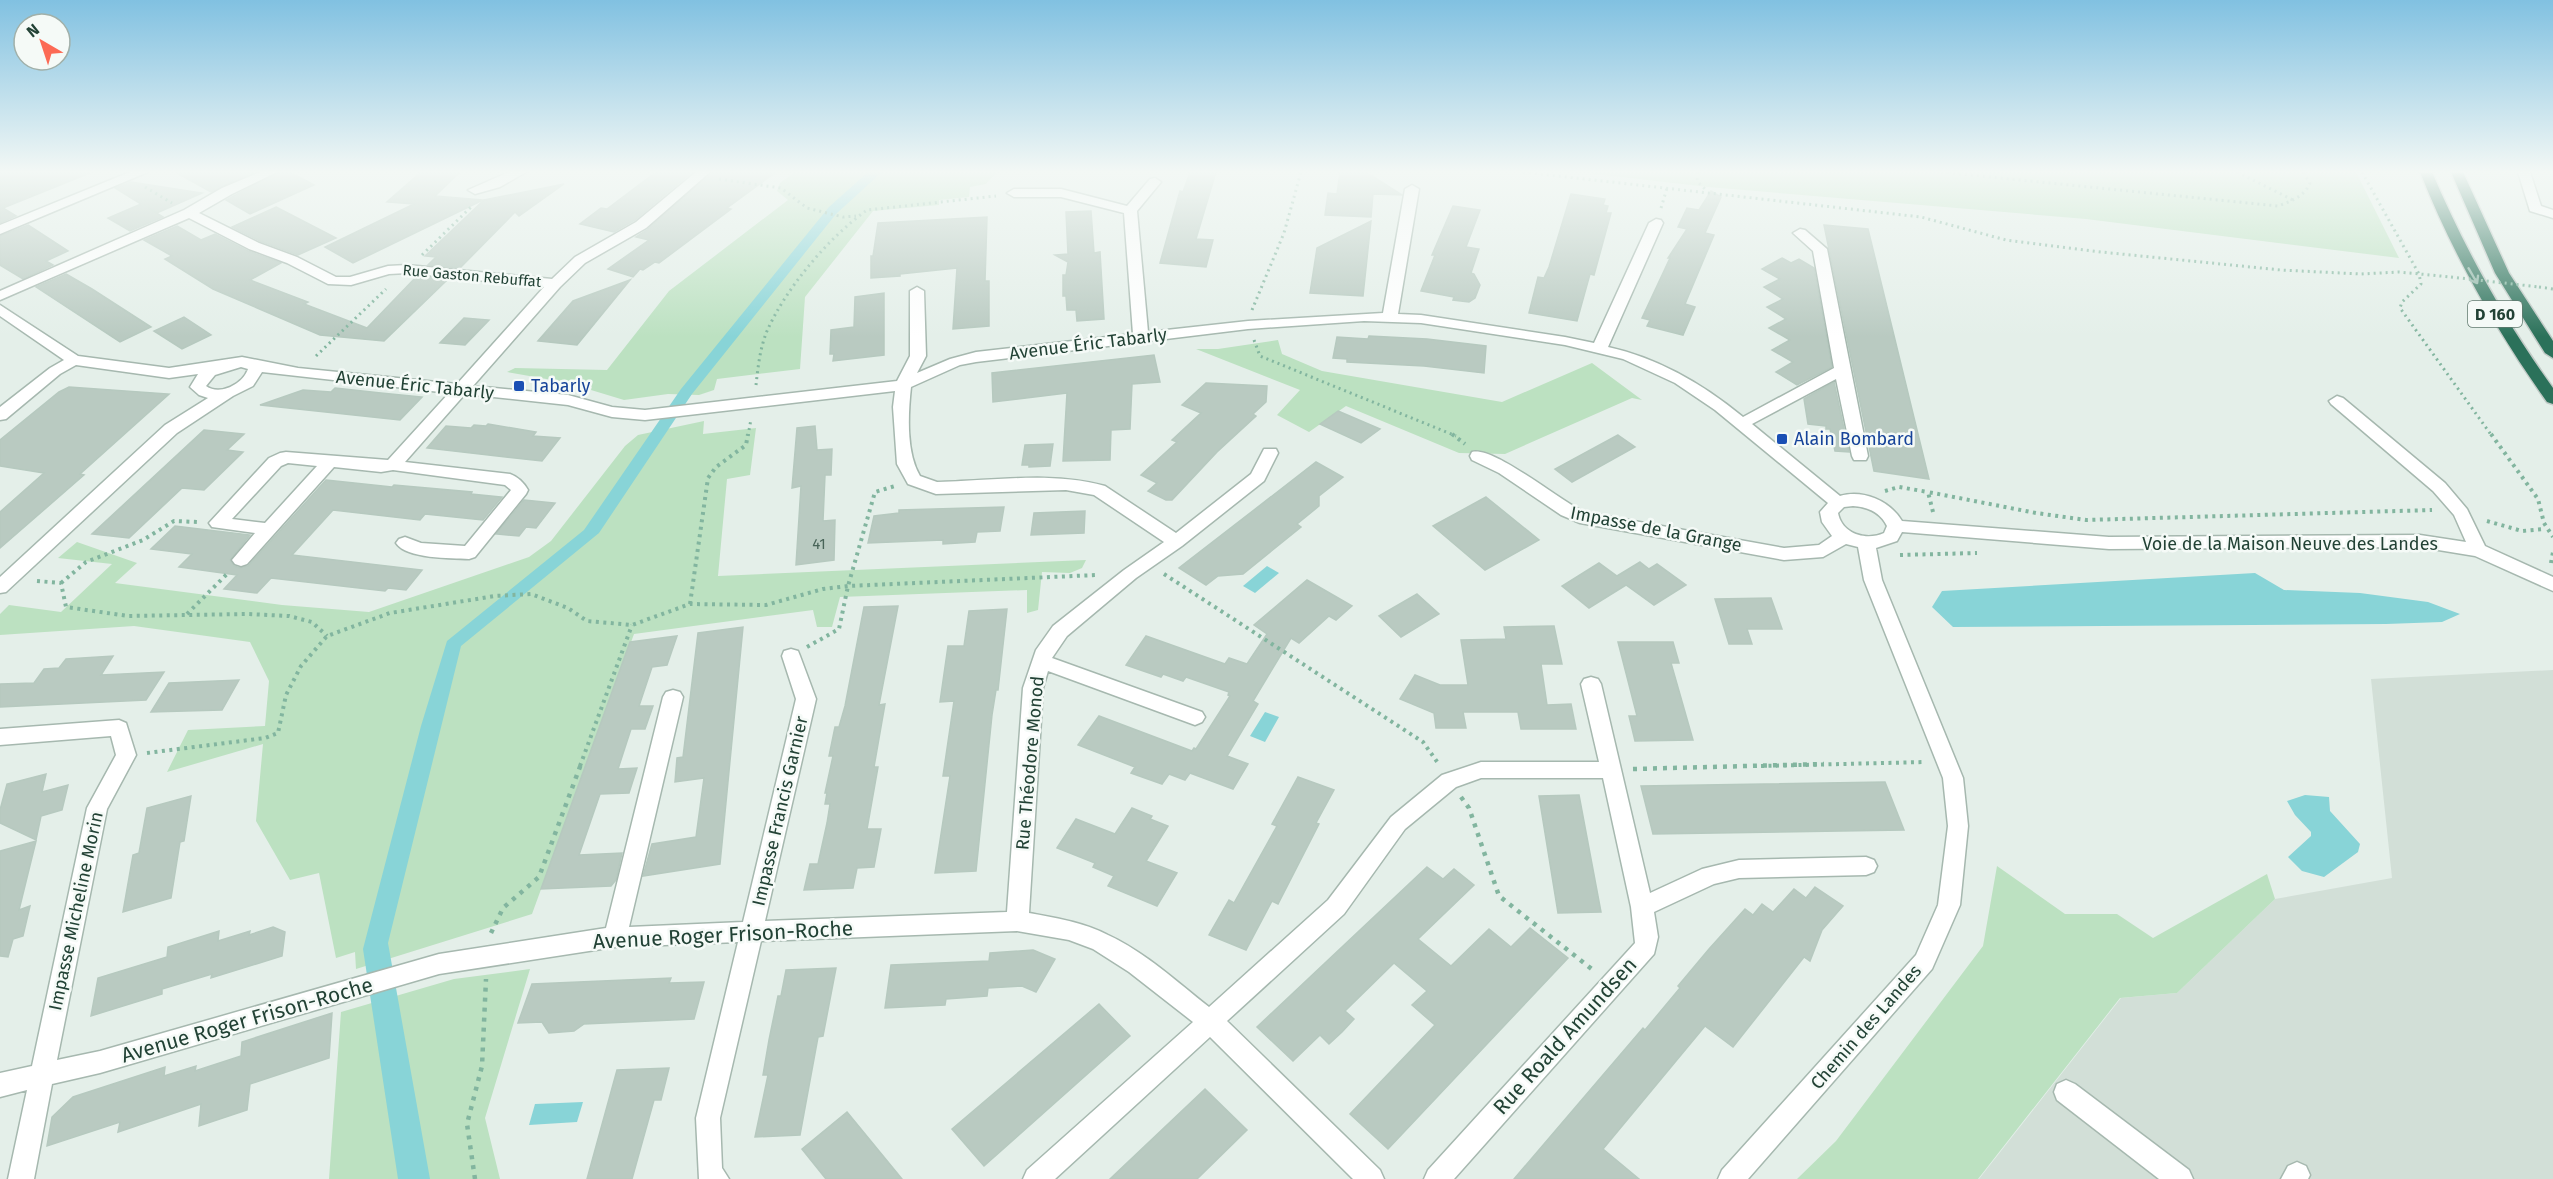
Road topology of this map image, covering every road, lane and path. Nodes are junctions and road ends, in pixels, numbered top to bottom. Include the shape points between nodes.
1 (157, 227) edge
2 (217, 227) edge
3 (637, 227) edge
4 (847, 227) edge
5 (1131, 227) edge
6 (1286, 227) edge
7 (1405, 227) edge
8 (1655, 227) edge
9 (1956, 227) edge
10 (2391, 227) edge
11 (2448, 227) edge
12 (2482, 227) edge
13 (1800, 233) dead end
14 (2420, 274) junction
15 (555, 284) junction
16 (2553, 289) edge
17 (917, 291) dead end
18 (0, 296) edge
19 (0, 309) edge
20 (1390, 317) junction
21 (1248, 325) junction
22 (1141, 337) junction
23 (1599, 349) junction
24 (2553, 353) edge
25 (74, 360) junction
26 (225, 365) junction
27 (254, 366) junction
28 (1842, 370) junction
29 (169, 373) junction
30 (298, 374) junction
31 (903, 385) junction
32 (199, 389) junction
33 (236, 389) junction
34 (462, 390) junction
35 (2549, 394) edge
36 (755, 401) junction
37 (2337, 401) dead end
38 (2553, 409) edge
39 (0, 416) edge
40 (1741, 424) junction
41 (176, 425) junction
42 (1270, 453) dead end
43 (1478, 456) joint
44 (1860, 456) dead end
45 (330, 461) junction
46 (393, 465) junction
47 (914, 480) junction
48 (1928, 492) junction
49 (1838, 503) junction
50 (1872, 503) junction
51 (2461, 513) junction
52 (218, 523) junction
53 (1896, 526) junction
54 (269, 529) junction
55 (1937, 529) junction
56 (2544, 529) junction
57 (1845, 536) junction
58 (2553, 537) edge
59 (1176, 542) junction
60 (405, 543) dead end
61 (1866, 543) junction
62 (2478, 550) junction
63 (1945, 553) junction
64 (1986, 553) dead end
65 (1893, 558) dead end
66 (241, 560) joint
67 (1146, 563) junction
68 (1130, 574) junction
69 (5, 583) edge
70 (61, 583) junction
71 (2553, 585) edge
72 (848, 586) junction
73 (690, 604) junction
74 (186, 615) junction
75 (632, 625) junction
76 (327, 636) junction
77 (791, 656) joint
78 (1040, 661) junction
79 (1591, 684) dead end
80 (673, 697) dead end
81 (1195, 717) dead end
82 (0, 737) edge
83 (1924, 752) dead end
84 (126, 755) junction
85 (1928, 762) junction
86 (1931, 769) dead end
87 (1611, 770) junction
88 (1449, 781) junction
89 (1866, 866) dead end
90 (1642, 907) junction
91 (1017, 921) junction
92 (752, 933) junction
93 (615, 937) junction
94 (488, 956) junction
95 (1611, 985) junction
96 (1210, 1022) junction
97 (43, 1077) junction
98 (0, 1085) edge
99 (2066, 1092) dead end
100 (712, 1178) edge
101 (21, 1179) edge
102 (475, 1179) edge
103 (1036, 1179) edge
104 (1371, 1179) edge
105 (1437, 1179) edge
106 (1731, 1179) edge
107 (2180, 1179) edge

1 - 18 street
2 - 15 street, Rue Gaston Rebuffat via 333,281 407,269
3 - 15 street via 580,260
4 - 36 path via 816,260 767,330 759,356
5 - 22 street
6 - 21 path
7 - 20 street
8 - 23 street
9 - 14 path via 2006,240 2101,252 2281,270
10 - 14 path
11 -> 35 highway, D 160 via 2501,324
12 - 24 highway, D 160 via 2502,273
13 - 28 street via 1820,249
14 - 16 path, bridge
14 - 56 path via 2421,284 2400,308 2538,499
15 - 34 street
17 - 31 street via 918,356
19 - 25 street, Avenue Éric Tabarly
20 - 21 street, Avenue Éric Tabarly
20 - 23 street, Avenue Éric Tabarly via 1470,326
21 - 22 street, Avenue Éric Tabarly
21 - 43 path via 1260,356 1456,435
22 - 31 street, Avenue Éric Tabarly via 976,357
23 - 40 street, Avenue Éric Tabarly via 1628,356 1680,380
25 - 29 street, Avenue Éric Tabarly
25 - 39 street
26 - 27 street, Avenue Éric Tabarly via 242,362
26 - 29 street, Avenue Éric Tabarly
26 - 32 street via 207,373 199,382
27 - 30 street, Avenue Éric Tabarly
27 - 33 street via 256,374
28 - 40 street
28 - 44 street
29 - 32 street, Avenue Éric Tabarly
30 - 33 street, Avenue Éric Tabarly
30 - 34 street, Avenue Éric Tabarly
31 - 36 street, Avenue Éric Tabarly
31 - 47 street via 905,464
32 - 33 street, Avenue Éric Tabarly via 213,393
32 - 41 street
33 - 41 street
34 - 36 street, Avenue Éric Tabarly via 568,400 612,412 645,415
34 - 46 street
35 - 38 highway, D 160
36 - 73 path via 746,445 708,477
37 - 51 street via 2439,487
40 - 49 street, Avenue Éric Tabarly
41 - 69 street
42 - 59 street, Rue Théodore Monod via 1258,477
43 - 57 street, Impasse de la Grange via 1497,463 1562,510 1580,517 1784,554 1823,551
45 - 46 street
45 - 52 street via 286,457 275,462
45 - 54 street
46 - 60 street via 510,480 520,490 469,553 419,549
47 - 59 street via 936,488 1066,484 1099,490
47 - 72 path via 875,492
48 - 50 path via 1887,489
48 - 51 path via 2086,520 2433,510
48 - 55 path
49 - 50 street
49 - 57 street via 1829,512 1829,518
50 - 53 street via 1888,513
51 - 56 path via 2522,531
51 - 62 street
52 - 54 street
52 - 70 path via 174,521 143,540 86,562
53 - 55 street, Voie de la Maison Neuve des Landes
53 - 61 street via 1884,541
54 - 66 street
55 - 62 street, Voie de la Maison Neuve des Landes via 2109,543 2420,542
55 - 63 path
56 - 58 path
57 - 61 street
59 - 67 street, Rue Théodore Monod
61 - 106 street, Chemin des Landes via 1873,580 1953,778 1958,826 1949,905 1924,962
62 - 71 street, Voie de la Maison Neuve des Landes
63 - 64 path
63 - 65 path
66 - 74 path
67 - 68 street, Rue Théodore Monod
67 - 88 path via 1423,742
68 - 72 path
68 - 78 street, Rue Théodore Monod via 1060,631
69 - 70 path
70 - 74 path via 66,607 128,616
72 - 73 path via 766,605
72 - 77 path via 839,629
73 - 75 path
74 - 76 path via 289,616 312,622
75 - 76 path via 587,621 568,608 531,594 390,613
75 - 94 path via 539,877 504,905 492,926
76 - 84 path via 301,666 286,695 278,733 265,738
77 - 92 street, Impasse Francis Garnier via 806,699
78 - 81 street
78 - 91 street, Rue Théodore Monod via 1033,688
79 - 87 street, Rue Roald Amundsen
80 - 93 street
82 - 84 street via 119,728
83 - 85 path
84 - 97 street, Impasse Micheline Morin via 97,808
85 - 86 path
85 - 87 path
87 - 88 street via 1481,770
87 - 90 street, Rue Roald Amundsen
88 - 95 path via 1469,808 1499,896
88 - 96 street via 1398,823 1336,907
89 - 90 street via 1738,869 1710,876
90 - 95 street, Rue Roald Amundsen via 1646,947
91 - 92 street, Avenue Roger Frison-Roche
91 - 96 street, Avenue Roger Frison-Roche via 1070,930 1101,942
92 - 93 street, Avenue Roger Frison-Roche
92 - 100 street, Impasse Francis Garnier via 708,1118
93 - 94 street, Avenue Roger Frison-Roche
94 - 97 street, Avenue Roger Frison-Roche via 439,964
94 - 102 path via 482,1066 467,1124
95 - 105 street, Rue Roald Amundsen
96 - 103 street
96 - 104 street, Avenue Roger Frison-Roche
97 - 98 street, Avenue Roger Frison-Roche
97 - 101 street, Impasse Micheline Morin
99 - 107 street

